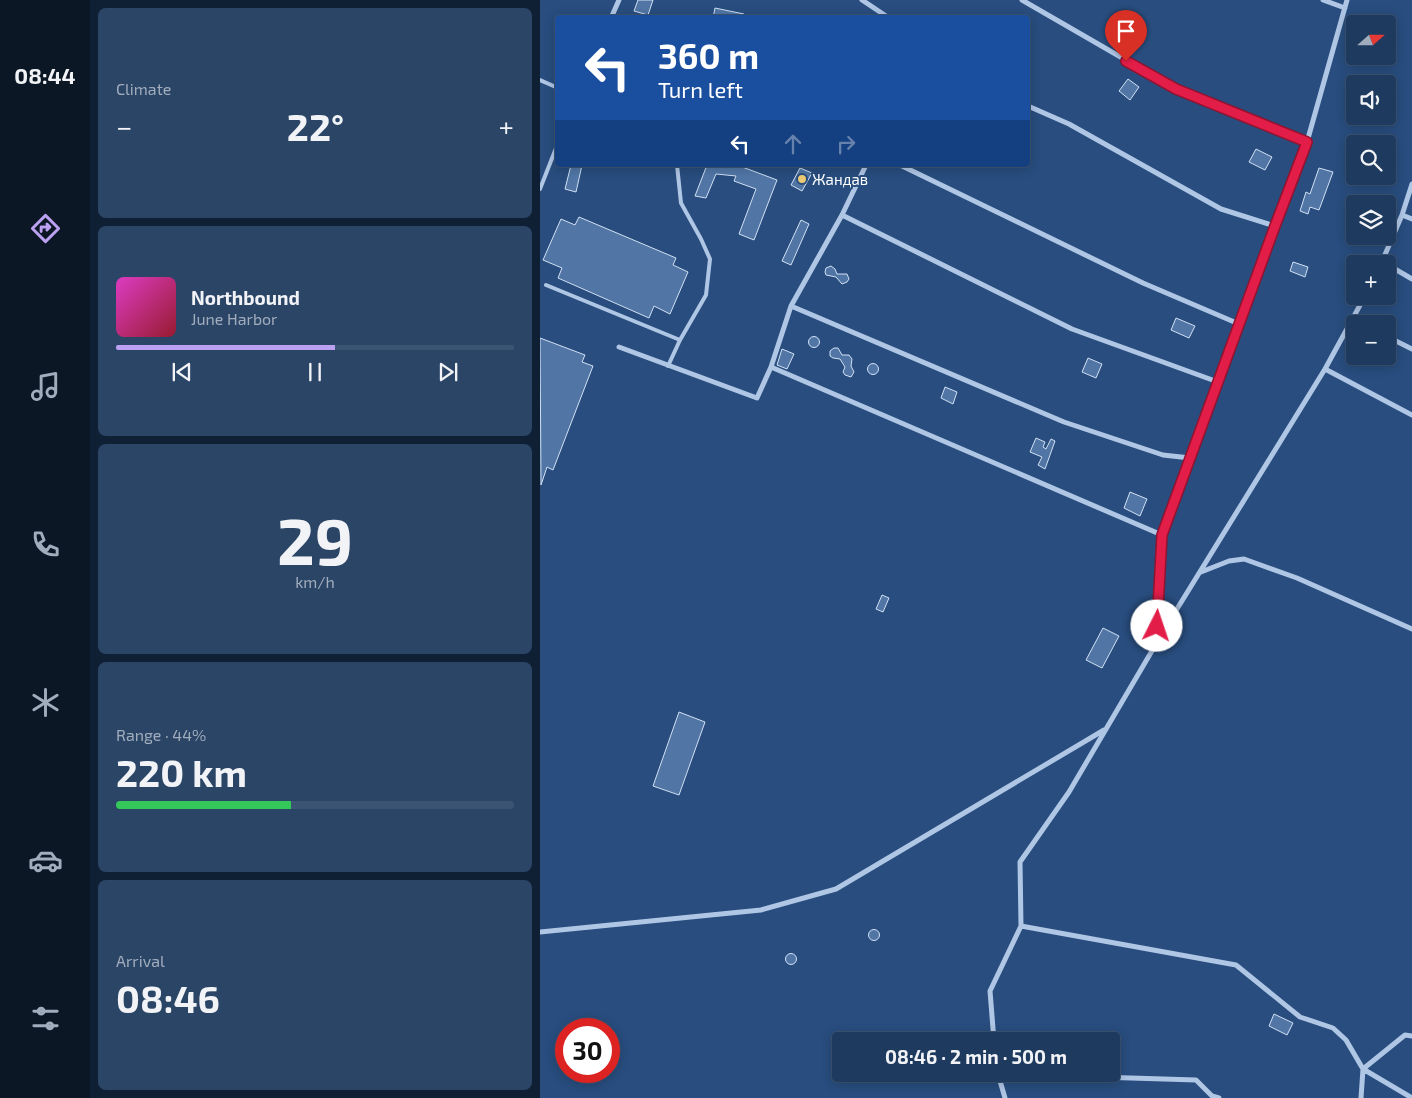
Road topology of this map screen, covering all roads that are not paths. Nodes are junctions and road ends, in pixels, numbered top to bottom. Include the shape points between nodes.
1 (619, 0) edge
2 (862, 0) edge
3 (1022, 0) edge
4 (1324, 0) edge
5 (1347, 0) edge
6 (1345, 8) junction
7 (612, 15) edge
8 (884, 15) edge
9 (540, 80) edge
10 (555, 87) edge
11 (1030, 107) edge
12 (1307, 142) junction
13 (555, 151) edge
14 (677, 167) edge
15 (865, 167) edge
16 (904, 167) edge
17 (1412, 184) edge
18 (540, 189) edge
19 (842, 215) junction
20 (1402, 215) junction
21 (1412, 219) edge
22 (1275, 226) junction
23 (1387, 255) edge
24 (1396, 270) edge
25 (1412, 279) edge
26 (546, 285) dead end
27 (791, 306) junction
28 (1239, 324) junction
29 (1346, 336) edge
30 (680, 340) junction
31 (1396, 342) edge
32 (618, 347) dead end
33 (1412, 349) edge
34 (668, 366) junction
35 (771, 367) junction
36 (1325, 369) junction
37 (1218, 382) junction
38 (1412, 415) edge
39 (1190, 458) junction
40 (1162, 535) junction
41 (1200, 572) junction
42 (1412, 629) edge
43 (1156, 644) junction
44 (1106, 728) junction
45 (1021, 926) junction
46 (540, 932) edge
47 (993, 1032) edge
48 (1412, 1036) edge
49 (1363, 1069) junction
50 (1120, 1078) edge
51 (1000, 1082) edge
52 (1005, 1098) edge
53 (1219, 1098) edge
54 (1361, 1098) edge
55 (1412, 1098) edge

1 - 7 street
2 - 8 street
3 - 12 street via 1176,89
4 - 6 street
5 - 6 street
6 - 12 street
9 - 10 lane
11 - 22 street via 1069,124 1221,209
12 - 22 street
13 - 18 lane
14 - 30 lane via 681,203 710,259 706,295
15 - 19 street
16 - 28 street via 1142,283
17 - 20 street
19 - 27 street
19 - 37 street via 1072,329
20 - 21 street
20 - 23 street
22 - 28 street
24 - 25 street
26 - 30 lane
27 - 35 street
27 - 39 street via 1064,422 1163,455
28 - 37 street
29 - 36 street
30 - 34 lane
31 - 33 street
32 - 34 street
34 - 35 street via 756,398
35 - 40 street
36 - 38 street
36 - 41 street
37 - 39 street
39 - 40 street
40 - 43 street
41 - 42 street via 1244,559 1297,578
41 - 43 street
43 - 44 street
44 - 45 street via 1069,792 1020,862
44 - 46 street via 836,889 761,910
45 - 47 street via 990,991
45 - 49 street via 1236,965 1300,1017 1333,1028 1346,1040
48 - 49 street via 1405,1035
49 - 54 street
49 - 55 street
50 - 53 street via 1196,1080 1212,1096
51 - 52 street

